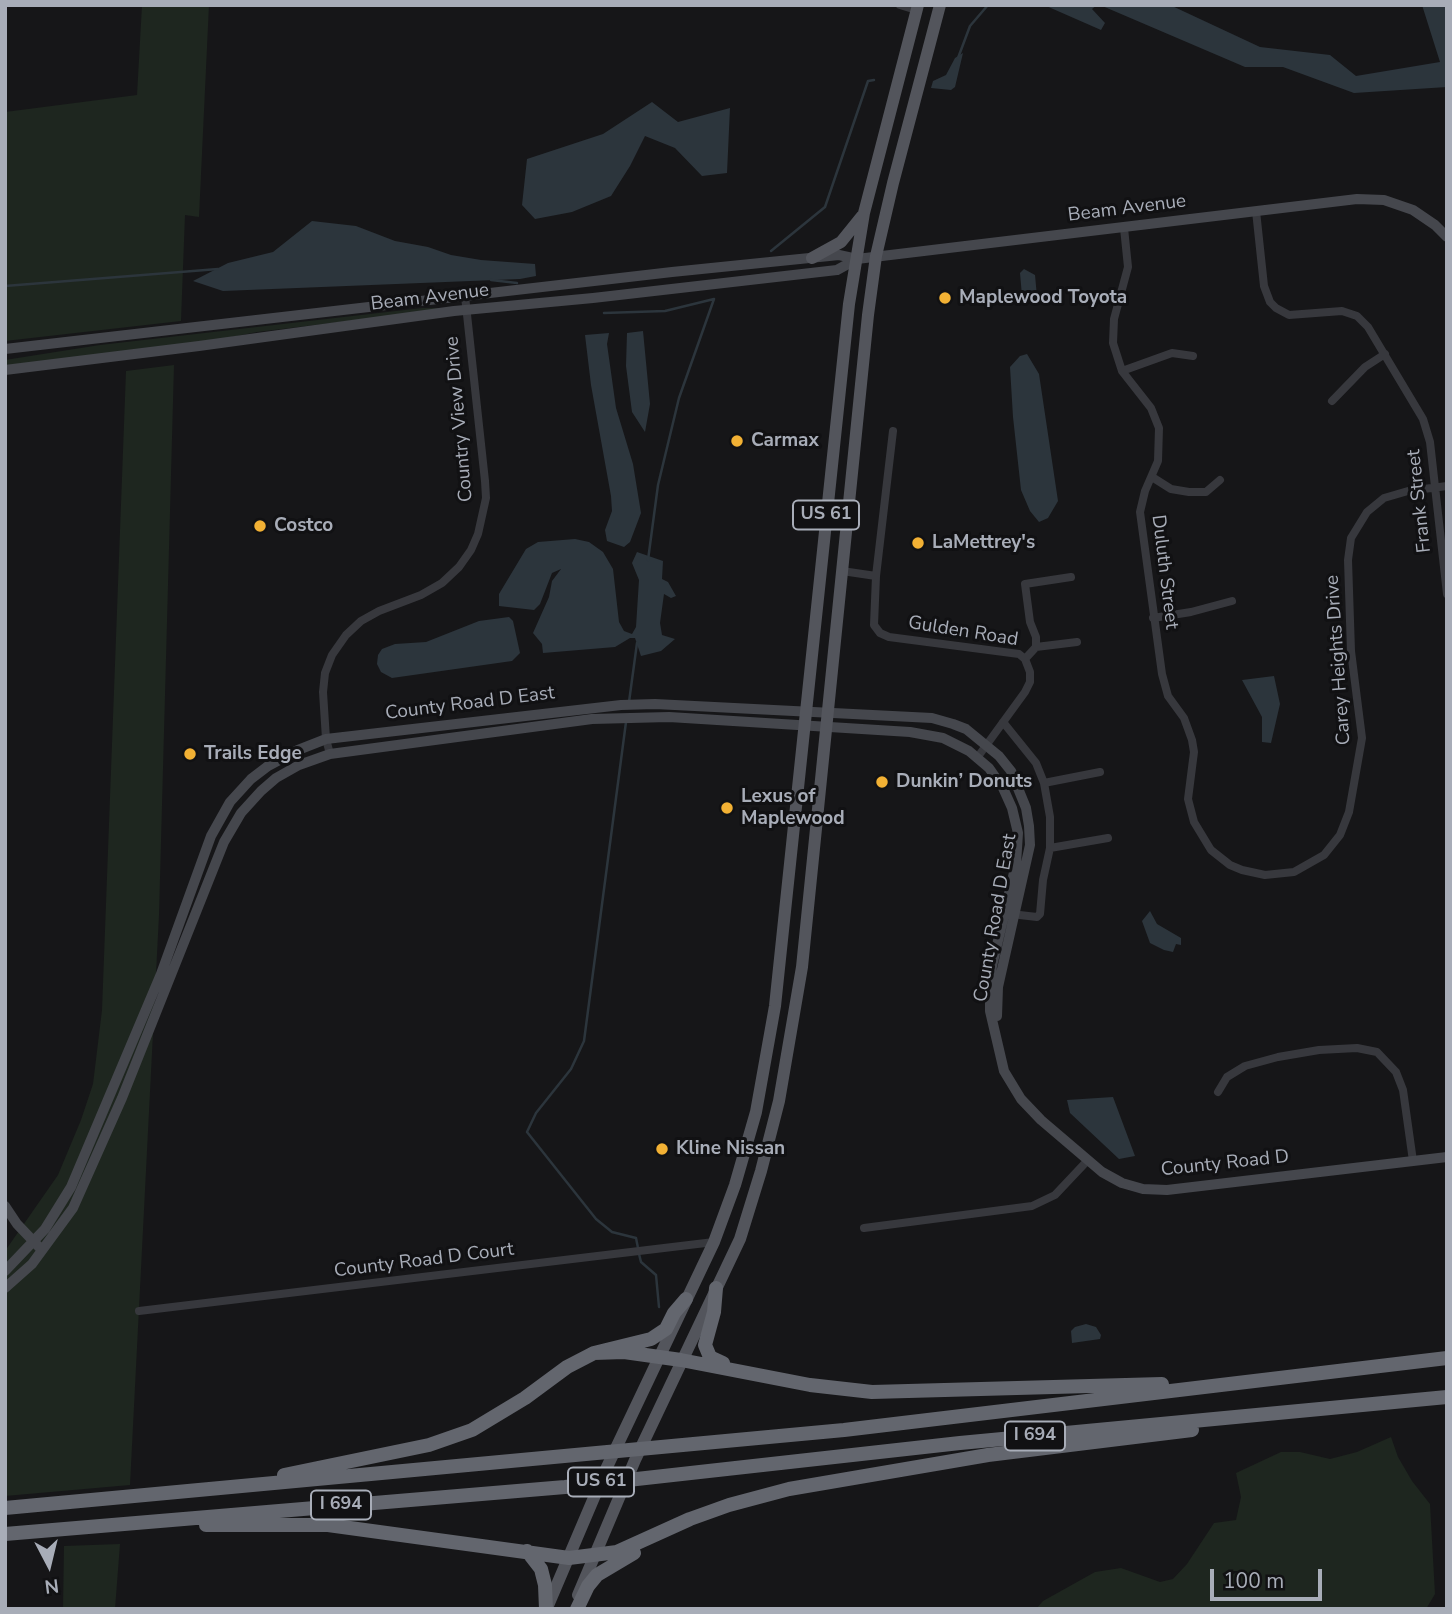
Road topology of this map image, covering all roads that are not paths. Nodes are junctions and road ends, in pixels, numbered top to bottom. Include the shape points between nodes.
1 (900, 5) edge
2 (940, 5) edge
3 (917, 8) edge
4 (1256, 211) junction
5 (864, 213) junction
6 (1124, 228) junction
7 (1447, 237) edge
8 (876, 257) junction
9 (812, 258) junction
10 (857, 259) junction
11 (465, 296) junction
12 (466, 310) junction
13 (9, 348) edge
14 (1385, 354) junction
15 (1193, 356) dead end
16 (5, 370) edge
17 (1122, 371) junction
18 (1332, 401) dead end
19 (893, 431) dead end
20 (1152, 477) junction
21 (1220, 480) dead end
22 (1447, 486) edge
23 (1435, 487) junction
24 (842, 571) junction
25 (876, 576) junction
26 (1070, 577) dead end
27 (1447, 594) edge
28 (1232, 601) dead end
29 (1153, 618) junction
30 (1077, 642) dead end
31 (1036, 647) junction
32 (1025, 659) junction
33 (805, 710) junction
34 (828, 712) junction
35 (1003, 722) junction
36 (803, 725) junction
37 (826, 727) junction
38 (326, 739) junction
39 (986, 745) junction
40 (330, 754) junction
41 (977, 758) junction
42 (1100, 772) dead end
43 (1044, 783) junction
44 (1108, 838) dead end
45 (1050, 848) junction
46 (1279, 875) joint
47 (1010, 914) junction
48 (997, 1036) joint
49 (1218, 1092) dead end
50 (1447, 1157) edge
51 (1088, 1160) junction
52 (1413, 1161) junction
53 (5, 1206) edge
54 (864, 1228) dead end
55 (34, 1242) junction
56 (714, 1242) junction
57 (43, 1251) junction
58 (5, 1270) edge
59 (5, 1288) edge
60 (716, 1288) junction
61 (687, 1300) junction
62 (139, 1311) dead end
63 (594, 1353) junction
64 (659, 1357) junction
65 (1447, 1358) edge
66 (681, 1360) junction
67 (761, 1376) junction
68 (1201, 1386) junction
69 (1447, 1397) edge
70 (1401, 1401) junction
71 (211, 1489) junction
72 (729, 1505) junction
73 (5, 1508) edge
74 (117, 1524) junction
75 (5, 1534) edge
76 (527, 1551) junction
77 (593, 1555) junction
78 (569, 1558) junction
79 (546, 1609) edge
80 (575, 1609) edge

1 - 3 street
2 - 8 main road, US 61
3 - 5 main road, US 61
4 - 6 street, Beam Avenue
4 - 7 street, Beam Avenue via 1384,200 1424,216
4 - 14 street, Frank Street via 1270,302 1297,316 1350,313 1364,321
5 - 9 main road via 841,243
5 - 10 main road, US 61
6 - 8 street, Beam Avenue
6 - 17 street, Duluth Street via 1128,267 1112,330
8 - 10 street, Beam Avenue
8 - 24 main road, US 61
9 - 10 street, Beam Avenue via 839,255
9 - 11 street, Beam Avenue
10 - 12 street, Beam Avenue via 837,270
10 - 33 main road, US 61
11 - 12 street, Country View Drive
11 - 13 street, Beam Avenue
12 - 16 street, Beam Avenue
12 - 38 street, Country View Drive via 486,498 478,534 459,567 442,583 379,611 346,635 325,673
14 - 18 street
14 - 23 street, Frank Street via 1423,419
15 - 17 street via 1172,354
17 - 20 street, Duluth Street via 1151,408 1158,428 1160,450
19 - 25 street, Gulden Road
20 - 21 street via 1171,489 1189,492 1206,492
20 - 29 street, Duluth Street via 1140,512
22 - 23 street, Carey Heights Drive
23 - 27 street, Frank Street
23 - 46 street, Carey Heights Drive via 1384,498 1367,512 1351,538 1351,651 1362,738 1346,824 1333,846 1306,867
24 - 25 street
24 - 34 main road, US 61
25 - 32 street, Gulden Road via 873,615 880,633 1006,651
26 - 31 street via 1024,584
28 - 29 street
29 - 46 street, Duluth Street via 1164,685 1192,740 1188,799 1198,833 1230,865
30 - 31 street
31 - 32 street
32 - 35 street, Gulden Road via 1030,682
33 - 34 street, County Road D East
33 - 36 main road, US 61
33 - 38 street, County Road D East via 621,705
34 - 37 main road, US 61
34 - 39 street, County Road D East via 943,719
35 - 39 street, Gulden Road
35 - 43 street via 1036,763
36 - 37 street, County Road D East
36 - 40 street, County Road D East via 662,716 611,718
36 - 56 main road, US 61 via 771,1037 749,1141
37 - 41 street, County Road D East via 943,738
37 - 60 main road, US 61 via 802,967 787,1061 744,1226
38 - 40 street, Country View Drive
38 - 55 street, County Road D East via 268,766 230,802 211,836 161,974 91,1144 71,1187
39 - 41 street, Gulden Road
39 - 47 street, County Road D East via 1011,771 1029,826 1030,845
40 - 57 street, County Road D East via 276,778 241,813 224,842 122,1098 73,1208
41 - 47 street, County Road D East via 1003,788 1018,833
42 - 43 street
43 - 45 street
44 - 45 street
45 - 47 street via 1040,914
47 - 48 street, County Road D East via 989,987
48 - 51 street, County Road D via 1004,1071 1021,1099
49 - 52 street via 1227,1077 1245,1066 1278,1057 1357,1048 1377,1052 1396,1072 1403,1090
50 - 52 street, County Road D
51 - 52 street, County Road D via 1122,1182 1167,1190
51 - 54 street via 1055,1195 1032,1206
53 - 55 street
55 - 57 street
55 - 58 street, County Road D East
56 - 61 main road, US 61
56 - 62 street, County Road D Court
57 - 59 street, County Road D East
60 - 66 main road, US 61
60 - 67 highway via 706,1351 718,1362
61 - 63 highway via 666,1329 651,1339
61 - 64 main road, US 61
63 - 64 highway
63 - 71 highway via 472,1430 451,1438 374,1458
64 - 66 highway
64 - 78 main road, US 61
65 - 68 highway, I 694
66 - 67 highway
66 - 77 main road, US 61
67 - 68 highway via 872,1392
68 - 71 highway, I 694 via 844,1430
69 - 70 highway, I 694
70 - 72 highway via 988,1455 789,1489
70 - 74 highway, I 694 via 565,1487
71 - 73 highway, I 694
72 - 77 highway via 617,1552
72 - 80 highway via 597,1575
74 - 75 highway, I 694
74 - 76 highway via 328,1525
76 - 78 highway
76 - 79 highway via 541,1569
77 - 78 highway
77 - 80 main road, US 61
78 - 79 main road, US 61

